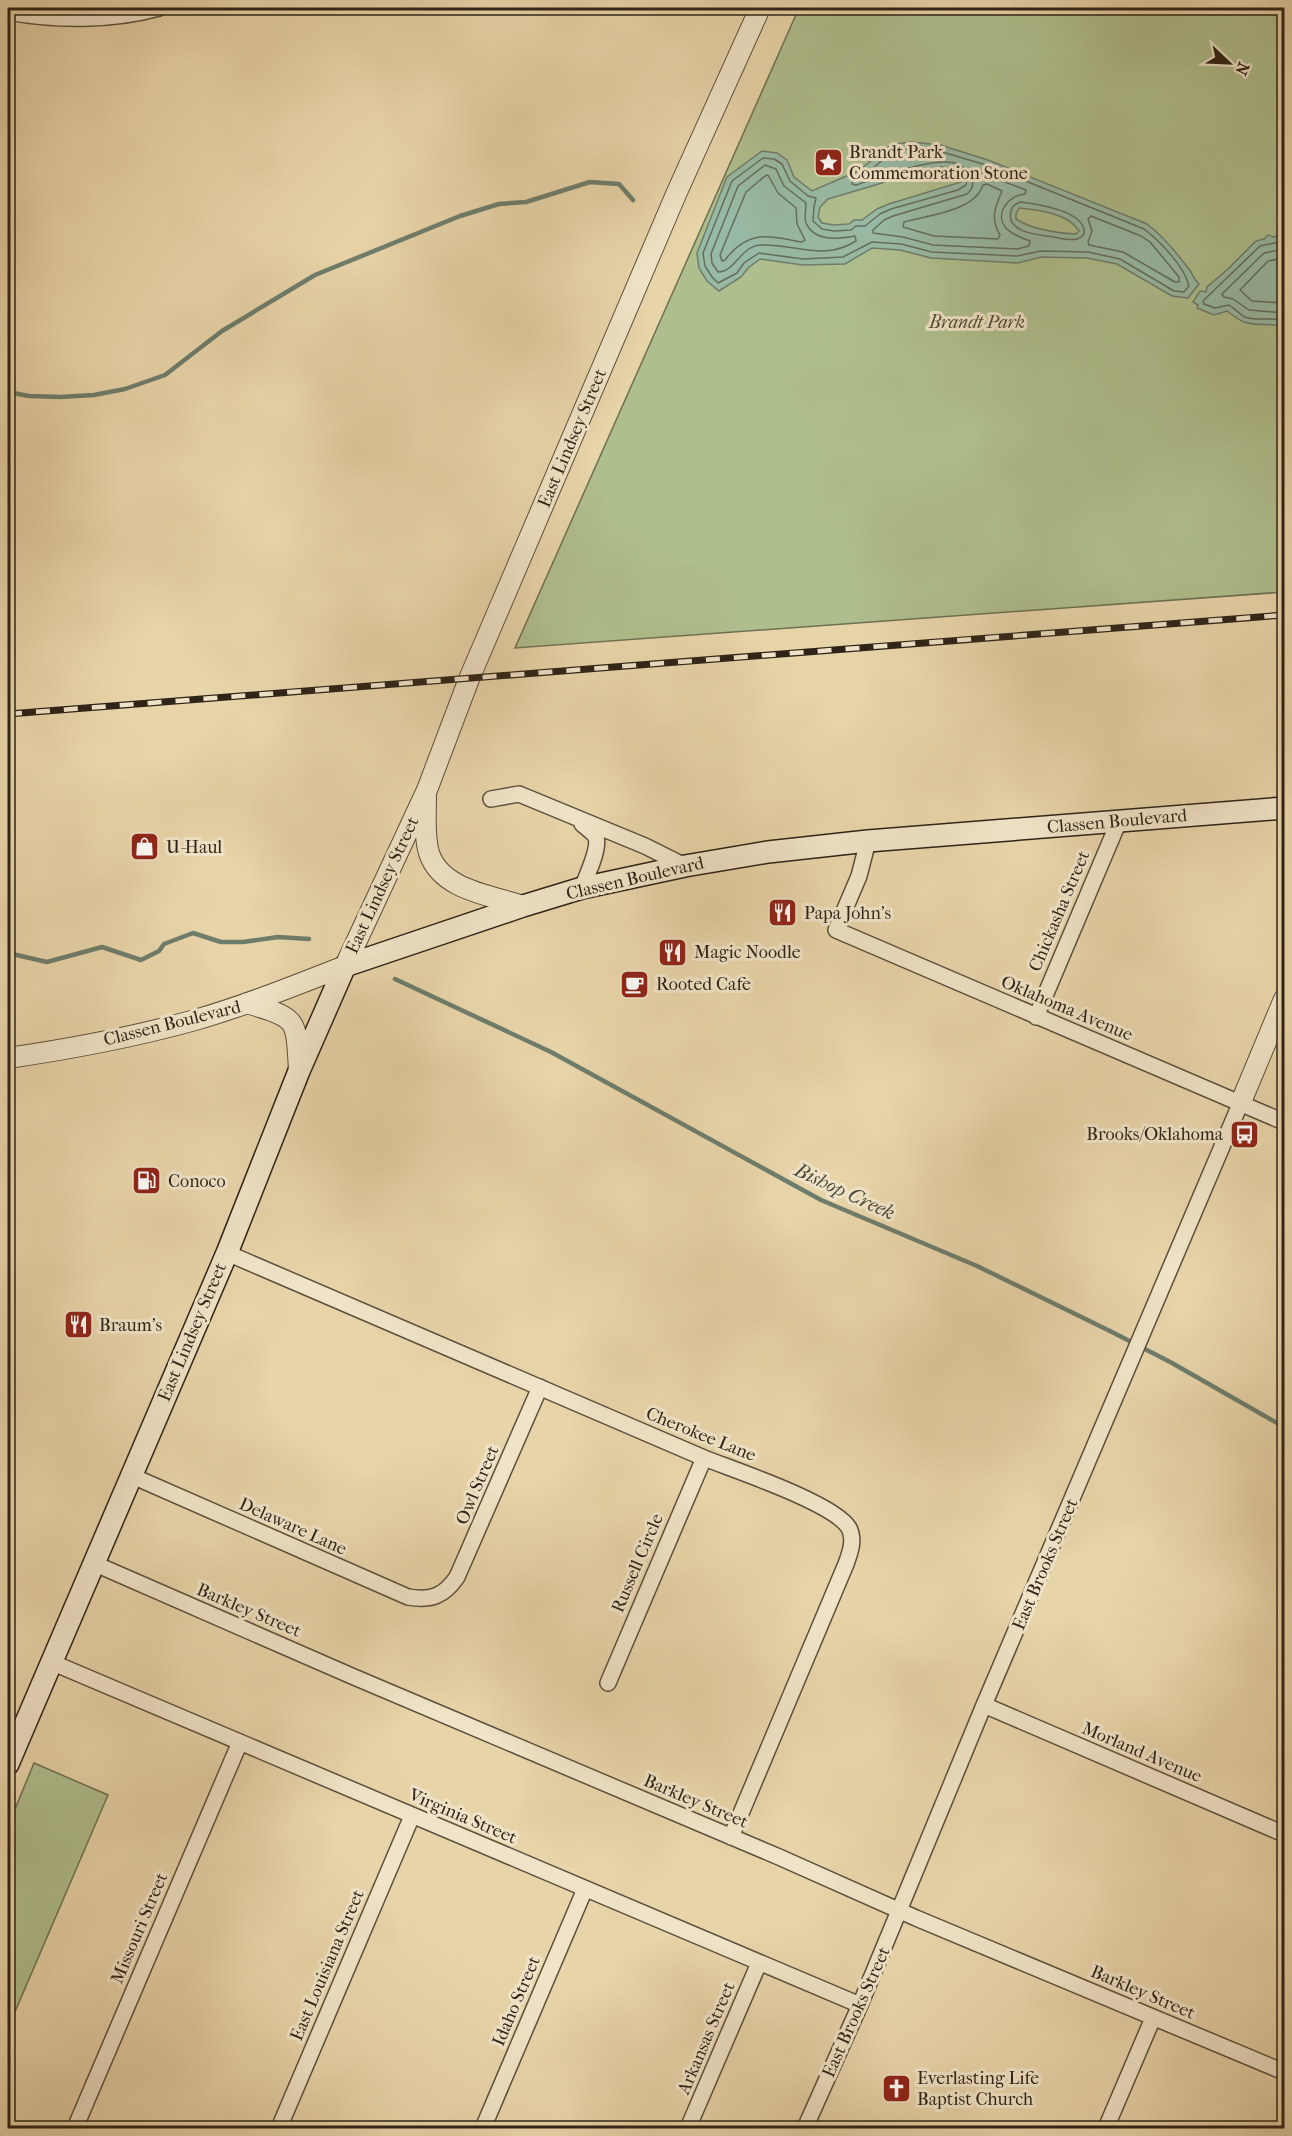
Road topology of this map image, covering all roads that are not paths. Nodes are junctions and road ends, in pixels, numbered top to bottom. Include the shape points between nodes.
1 (159, 8) edge
2 (760, 8) edge
3 (8, 12) edge
4 (426, 790) junction
5 (490, 800) dead end
6 (1284, 808) edge
7 (578, 820) junction
8 (1119, 821) junction
9 (868, 841) junction
10 (685, 866) junction
11 (582, 888) junction
12 (523, 906) junction
13 (345, 966) junction
14 (1284, 999) edge
15 (247, 1003) junction
16 (1036, 1017) junction
17 (8, 1058) edge
18 (299, 1071) junction
19 (1241, 1102) junction
20 (1284, 1122) edge
21 (227, 1253) junction
22 (540, 1387) junction
23 (704, 1458) junction
24 (130, 1475) junction
25 (93, 1563) junction
26 (442, 1594) joint
27 (51, 1662) junction
28 (608, 1683) dead end
29 (984, 1705) junction
30 (240, 1742) junction
31 (8, 1764) edge
32 (412, 1816) junction
33 (1284, 1834) edge
34 (731, 1837) junction
35 (585, 1888) junction
36 (900, 1910) junction
37 (759, 1963) junction
38 (861, 2005) junction
39 (1153, 2018) junction
40 (1284, 2073) edge
41 (75, 2128) edge
42 (279, 2128) edge
43 (483, 2128) edge
44 (688, 2128) edge
45 (805, 2128) edge
46 (1106, 2128) edge

1 - 3 street via 98,18
2 - 4 street, East Lindsey Street via 677,192
4 - 12 street via 429,852 444,876 461,887
4 - 13 street, East Lindsey Street
5 - 7 street via 519,794
6 - 8 main road, Classen Boulevard
7 - 10 street
7 - 11 street via 593,833 597,843
8 - 9 main road, Classen Boulevard
8 - 16 street, Chickasha Street
9 - 10 main road, Classen Boulevard
9 - 16 street, Oklahoma Avenue via 859,876 836,930
10 - 11 main road, Classen Boulevard
11 - 12 main road, Classen Boulevard
12 - 13 main road, Classen Boulevard
13 - 15 street, Classen Boulevard
13 - 18 main road, East Lindsey Street
14 - 19 street, East Brooks Street
15 - 17 street, Classen Boulevard via 162,1028
15 - 18 street via 281,1013 291,1021 297,1035
16 - 19 street, Oklahoma Avenue
18 - 21 main road, East Lindsey Street
19 - 20 street, Oklahoma Avenue
19 - 29 street, East Brooks Street
21 - 22 street, Cherokee Lane
21 - 24 main road, East Lindsey Street
22 - 23 street, Cherokee Lane
22 - 26 street, Owl Street via 458,1577
23 - 28 street, Russell Circle
23 - 34 street, Cherokee Lane via 829,1510 841,1518 852,1538 846,1564
24 - 25 main road, East Lindsey Street
24 - 26 street, Delaware Lane via 408,1597 432,1599
25 - 27 main road, East Lindsey Street
25 - 34 street, Barkley Street
27 - 30 street, Virginia Street
27 - 31 main road, East Lindsey Street
29 - 33 street, Morland Avenue
29 - 36 street, East Brooks Street
30 - 32 street, Virginia Street
30 - 41 street, Missouri Street
32 - 35 street, Virginia Street
32 - 42 street, East Louisiana Street
34 - 36 street, Barkley Street
35 - 37 street, Virginia Street
35 - 43 street, Idaho Street
36 - 38 street, East Brooks Street
36 - 39 street, Barkley Street
37 - 38 street, Virginia Street
37 - 44 street, Arkansas Street
38 - 45 street, East Brooks Street
39 - 40 street, Barkley Street
39 - 46 street

